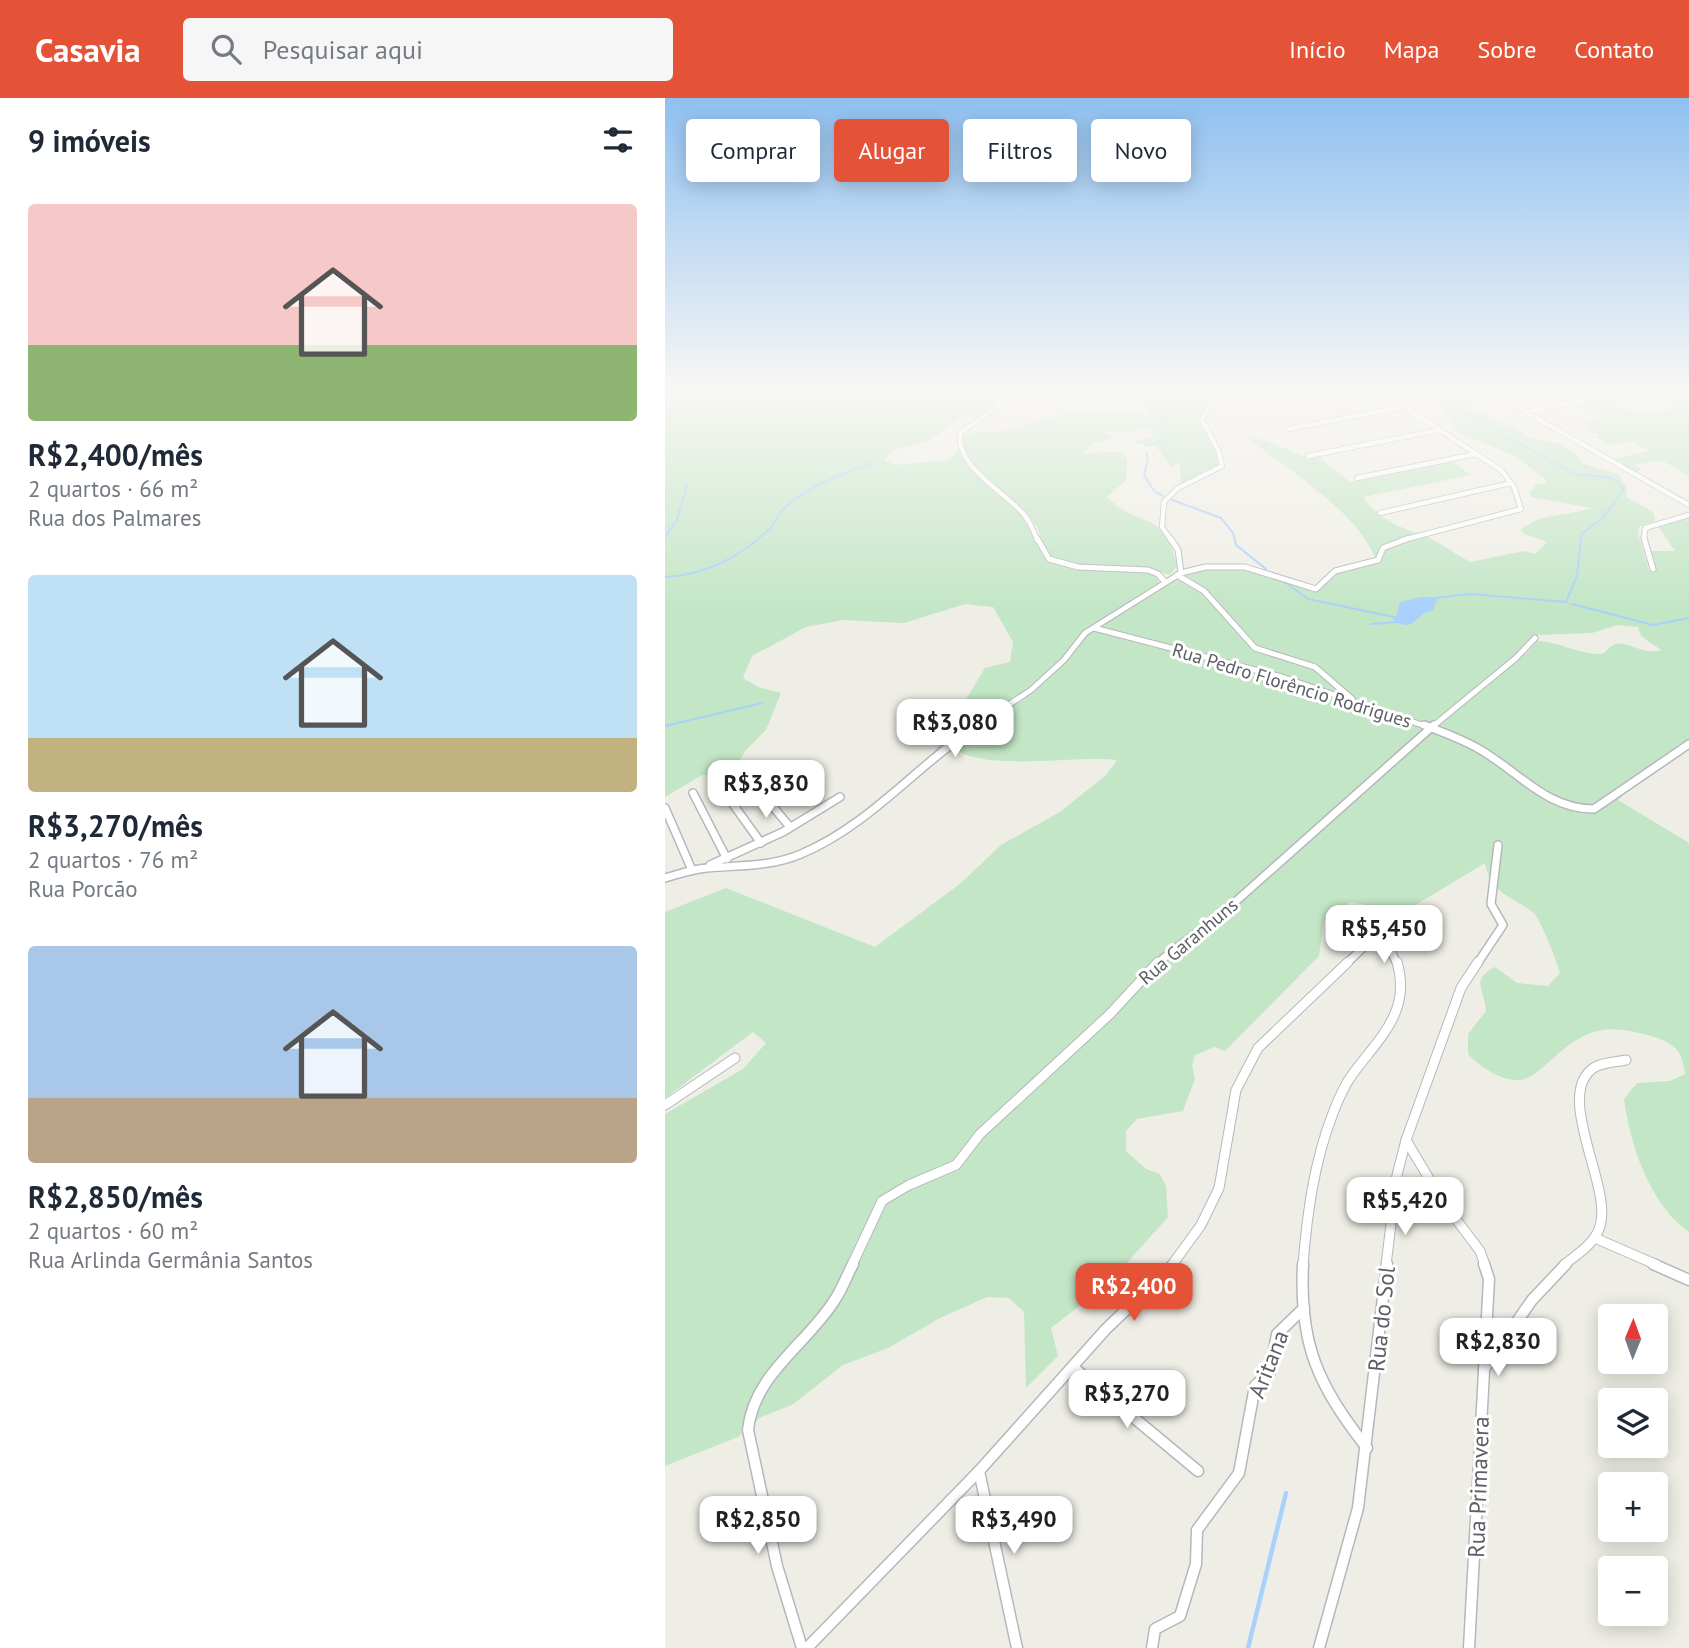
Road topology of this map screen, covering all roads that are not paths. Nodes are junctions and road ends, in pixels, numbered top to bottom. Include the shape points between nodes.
1 (971, 464) edge
2 (1222, 464) edge
3 (1422, 464) edge
4 (1492, 464) edge
5 (1618, 464) edge
6 (1357, 478) dead end
7 (1511, 483) junction
8 (1689, 505) edge
9 (1380, 513) dead end
10 (1689, 515) edge
11 (1653, 569) dead end
12 (1179, 574) junction
13 (1165, 582) junction
14 (1094, 628) junction
15 (1535, 638) dead end
16 (1353, 701) junction
17 (1430, 729) junction
18 (1689, 744) edge
19 (693, 793) dead end
20 (725, 793) dead end
21 (763, 795) dead end
22 (840, 797) dead end
23 (665, 808) edge
24 (790, 828) junction
25 (761, 843) junction
26 (1498, 845) dead end
27 (727, 859) junction
28 (703, 868) junction
29 (692, 870) junction
30 (665, 878) edge
31 (735, 1058) dead end
32 (1626, 1060) dead end
33 (665, 1105) edge
34 (1406, 1140) junction
35 (1595, 1238) junction
36 (1689, 1280) edge
37 (1304, 1308) junction
38 (1074, 1368) junction
39 (1483, 1370) junction
40 (1367, 1448) junction
41 (979, 1471) junction
42 (1198, 1471) dead end
43 (804, 1648) edge
44 (1017, 1648) edge
45 (1152, 1648) edge
46 (1319, 1648) edge
47 (1469, 1648) edge

1 - 13 street via 1027,518 1049,559 1078,567 1148,570
2 - 12 street via 1166,498 1162,527 1178,550
3 - 6 street
4 - 7 street
5 - 8 street
7 - 9 street
7 - 12 street via 1522,507 1519,510 1392,542 1383,548 1379,559 1335,571 1316,589 1245,568 1205,567
10 - 11 street via 1645,528 1644,544
12 - 13 street
12 - 16 street via 1211,598 1251,645 1315,667
13 - 14 street
14 - 16 street, Rua Pedro Florêncio Rodrigues
14 - 28 street via 1031,690 966,733 840,834 803,855 776,863
15 - 17 street, Rua Garanhuns
16 - 17 street, Rua Pedro Florêncio Rodrigues
17 - 18 street, Rua Pedro Florêncio Rodrigues via 1478,748 1559,804 1578,811 1594,809
17 - 43 street, Rua Garanhuns via 1225,911 1148,970 1110,1014 980,1134 956,1166 882,1201 842,1290 769,1376 748,1418 777,1566
19 - 27 street
20 - 25 street
21 - 24 street
22 - 24 street
23 - 29 street
24 - 25 street
25 - 27 street
26 - 34 street, Rua do Sol via 1490,904 1503,925 1461,988
27 - 28 street
28 - 29 street
29 - 30 street
31 - 33 street
32 - 35 street via 1593,1068 1580,1085 1582,1121 1602,1199 1602,1223
34 - 39 street, Rua Primavera via 1486,1264 1490,1292
34 - 40 street, Rua do Sol via 1397,1175
35 - 36 street
35 - 39 street via 1547,1282
37 - 38 street via 1301,1263 1305,1226 1328,1129 1353,1071 1394,1020 1401,980 1393,951 1371,938 1252,1056 1235,1090 1221,1180 1201,1225 1181,1257 1116,1318
37 - 40 street via 1309,1347 1321,1384
37 - 45 street, Aritana via 1279,1326 1269,1371 1255,1387 1239,1473 1197,1530 1196,1564 1180,1616 1155,1629
38 - 41 street
38 - 42 street
39 - 47 street, Rua Primavera
40 - 46 street, Rua do Sol via 1358,1507
41 - 43 street
41 - 44 street

